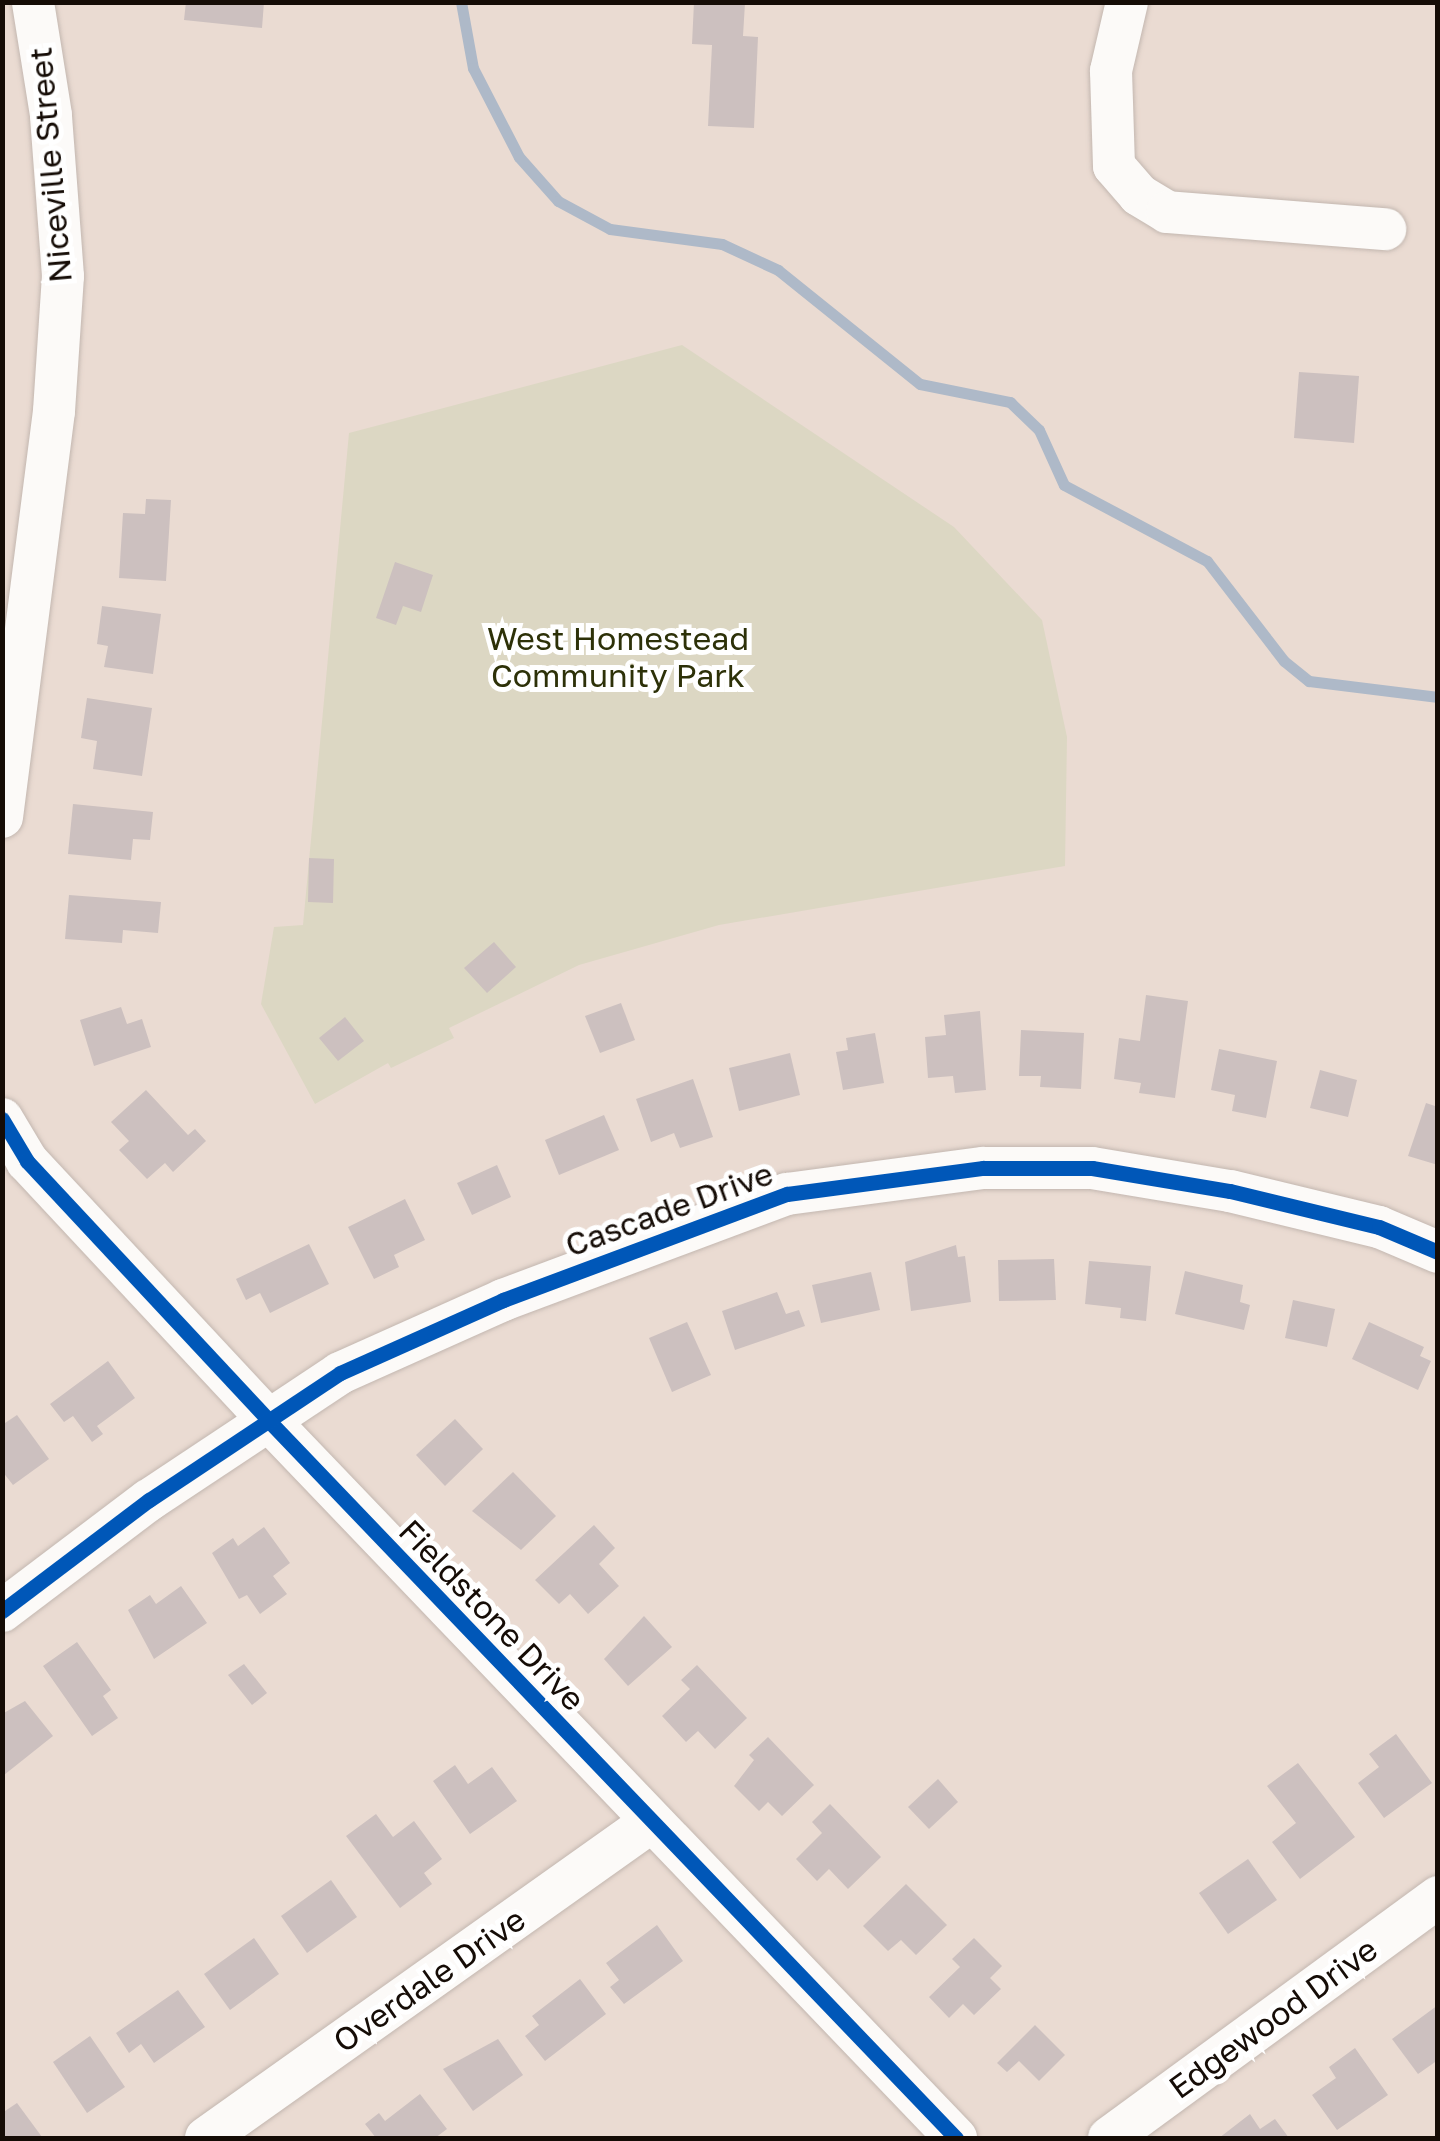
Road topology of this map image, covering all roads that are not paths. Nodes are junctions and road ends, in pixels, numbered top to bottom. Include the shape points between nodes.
1 (32, 2) edge
2 (1126, 2) edge
3 (1386, 228) dead end
4 (2, 817) edge
5 (2, 1119) edge
6 (1438, 1252) edge
7 (270, 1422) junction
8 (2, 1611) edge
9 (651, 1822) junction
10 (1438, 1897) edge
11 (206, 2138) edge
12 (956, 2138) edge
13 (1109, 2138) edge

1 - 4 street, Niceville Street via 51,115 64,276
2 - 3 street via 1111,71 1114,166 1139,195 1167,212
5 - 7 street, Fieldstone Drive via 27,1161
6 - 7 street, Cascade Drive via 1360,1223 1092,1168 983,1168 863,1180 787,1194 702,1221 503,1300 340,1373
7 - 8 street, Cascade Drive via 149,1500
7 - 9 street, Fieldstone Drive
9 - 11 street, Overdale Drive
9 - 12 street, Fieldstone Drive
10 - 13 street, Edgewood Drive

